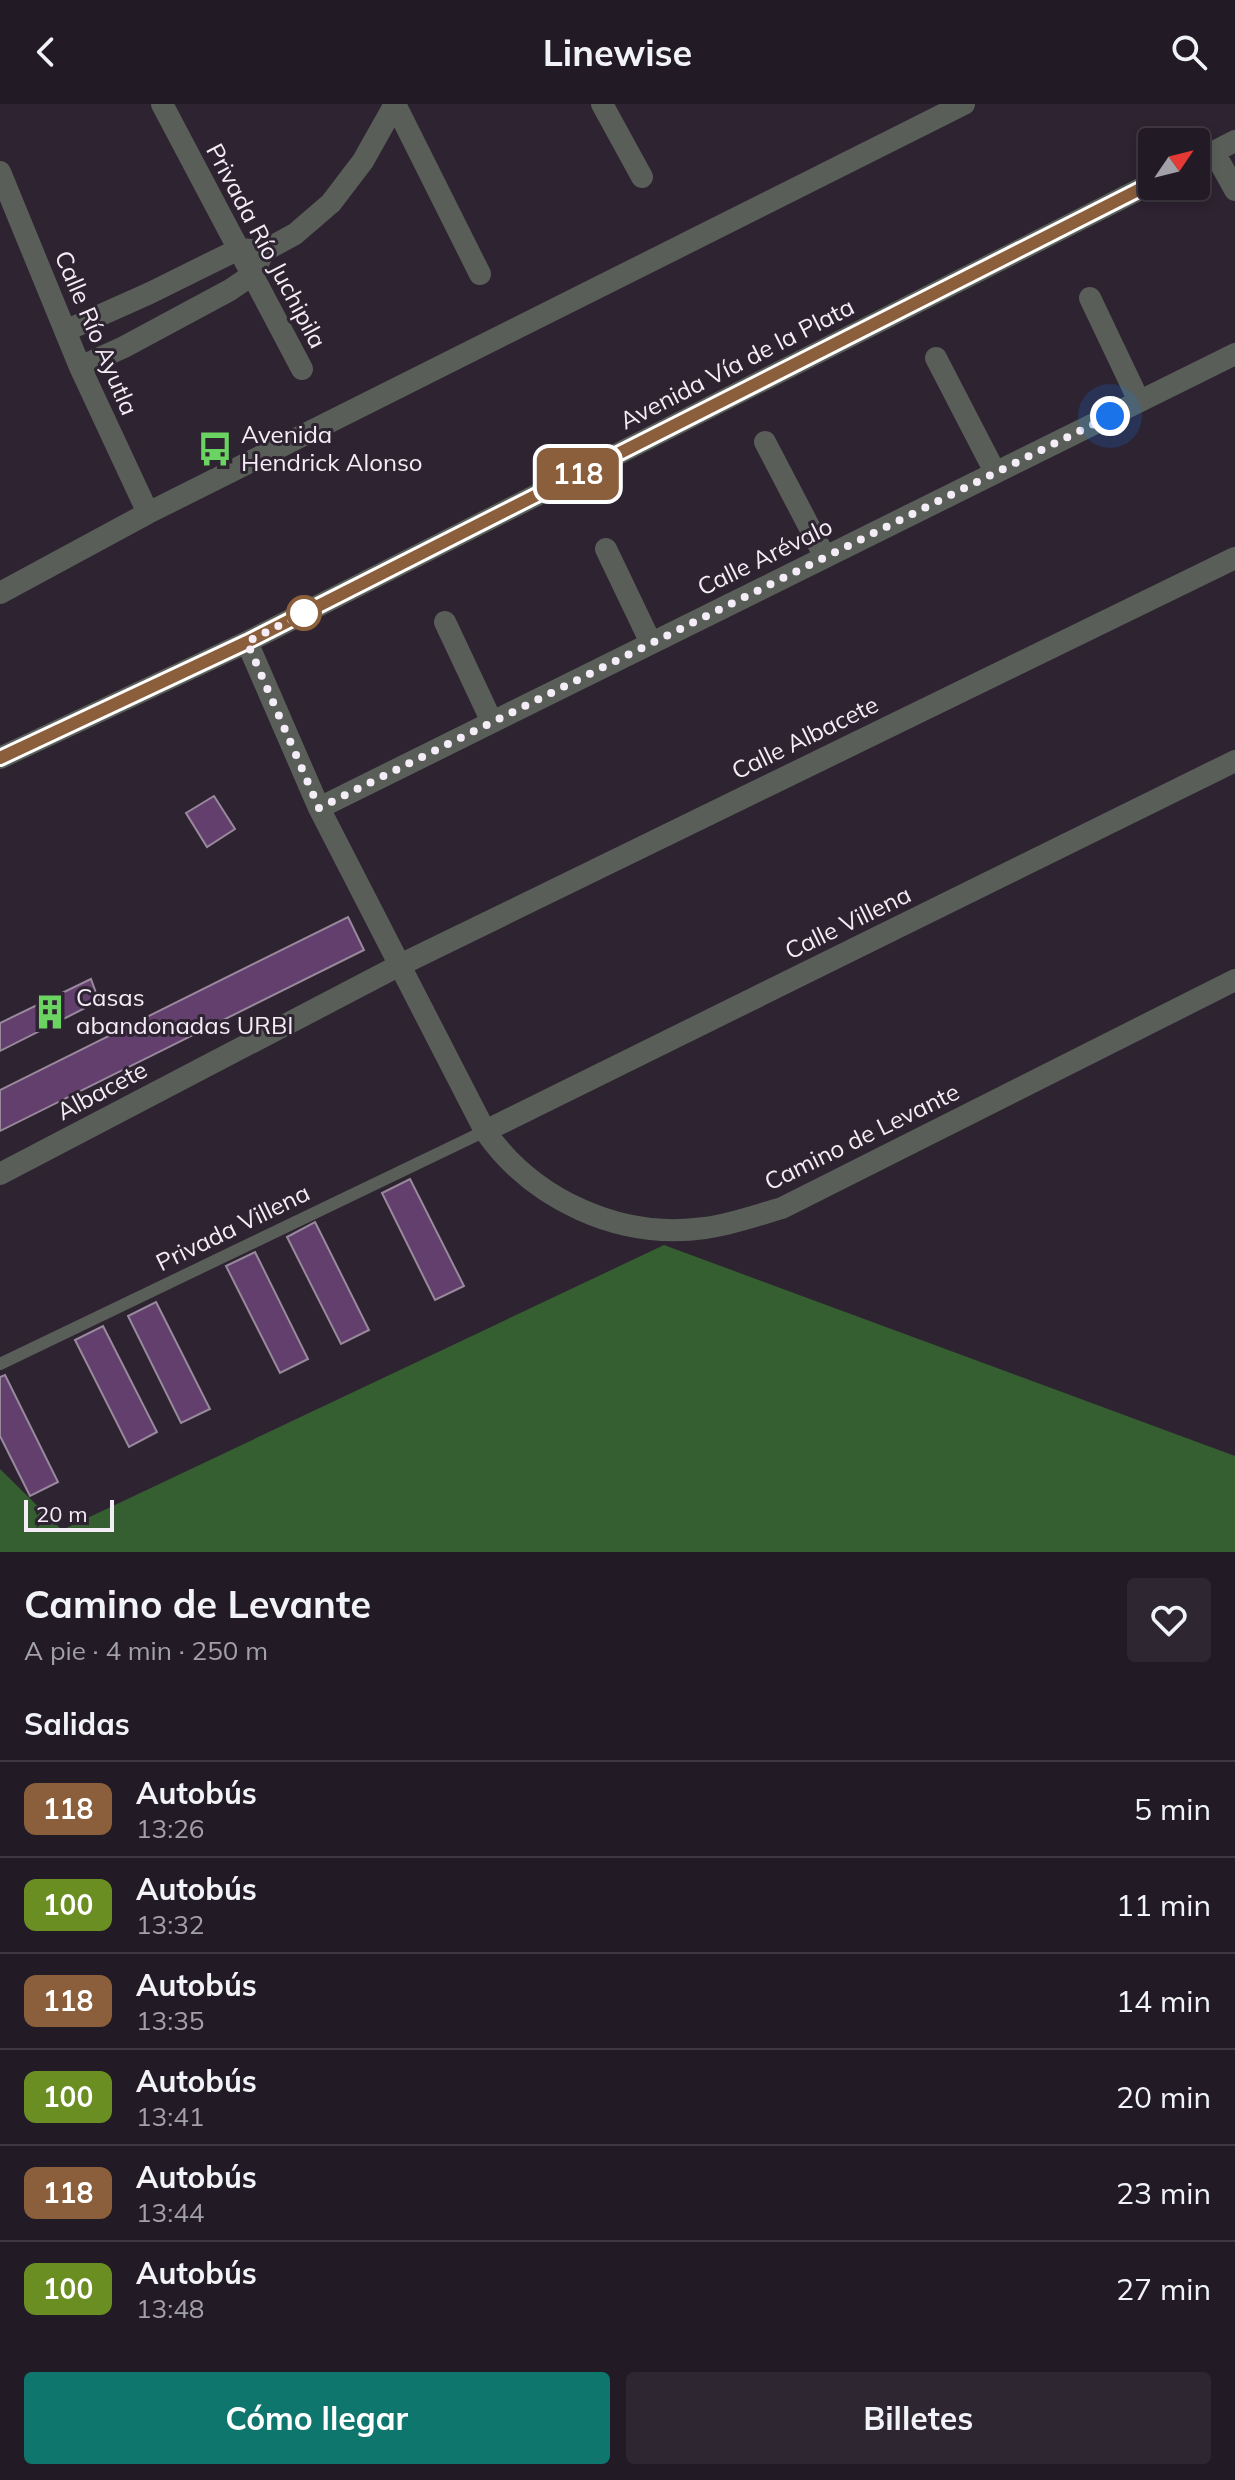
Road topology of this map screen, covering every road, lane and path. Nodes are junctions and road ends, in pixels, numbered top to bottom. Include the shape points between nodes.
1 (162, 104) edge
2 (395, 104) edge
3 (602, 104) edge
4 (964, 104) edge
5 (1235, 141) edge
6 (1210, 154) edge
7 (1210, 162) edge
8 (0, 172) edge
9 (642, 177) dead end
10 (1138, 190) edge
11 (1235, 190) edge
12 (239, 249) junction
13 (264, 251) junction
14 (480, 274) dead end
15 (252, 275) junction
16 (1090, 298) dead end
17 (65, 331) junction
18 (1235, 354) edge
19 (936, 358) dead end
20 (80, 367) junction
21 (302, 369) dead end
22 (1139, 401) junction
23 (765, 442) dead end
24 (995, 472) junction
25 (148, 513) junction
26 (606, 549) dead end
27 (825, 557) junction
28 (1235, 558) edge
29 (0, 593) edge
30 (445, 622) dead end
31 (247, 642) junction
32 (651, 643) junction
33 (492, 722) junction
34 (0, 758) edge
35 (1235, 761) edge
36 (319, 808) junction
37 (398, 966) junction
38 (1235, 980) edge
39 (485, 1131) junction
40 (0, 1174) edge
41 (0, 1364) edge

1 - 12 street, Privada Río Juchipila
2 - 13 street via 363,161 331,203 295,234
2 - 14 street
3 - 9 street
4 - 25 street
5 - 6 street
7 - 11 street
8 - 17 street, Calle Río Ayutla
10 - 31 street, Avenida Vía de la Plata
12 - 13 street
12 - 15 street, Privada Río Juchipila
12 - 17 street
13 - 15 street
15 - 20 street
15 - 21 street, Privada Río Juchipila
16 - 22 street
17 - 20 street, Calle Río Ayutla
18 - 22 street, Calle Arévalo
19 - 24 street
20 - 25 street, Calle Río Ayutla
22 - 24 street, Calle Arévalo
23 - 27 street
24 - 27 street, Calle Arévalo
25 - 29 street
26 - 32 street
27 - 32 street, Calle Arévalo
28 - 37 street, Calle Albacete
30 - 33 street
31 - 34 street, Avenida Vía de la Plata
31 - 36 street, Camino de Levante
32 - 33 street, Calle Arévalo
33 - 36 street, Calle Arévalo
35 - 39 street, Calle Villena
36 - 37 street, Camino de Levante
37 - 39 street, Camino de Levante
37 - 40 street, Albacete
38 - 39 street, Camino de Levante via 782,1208 704,1228 645,1229 592,1215 542,1190 502,1155
39 - 41 lane, Privada Villena

